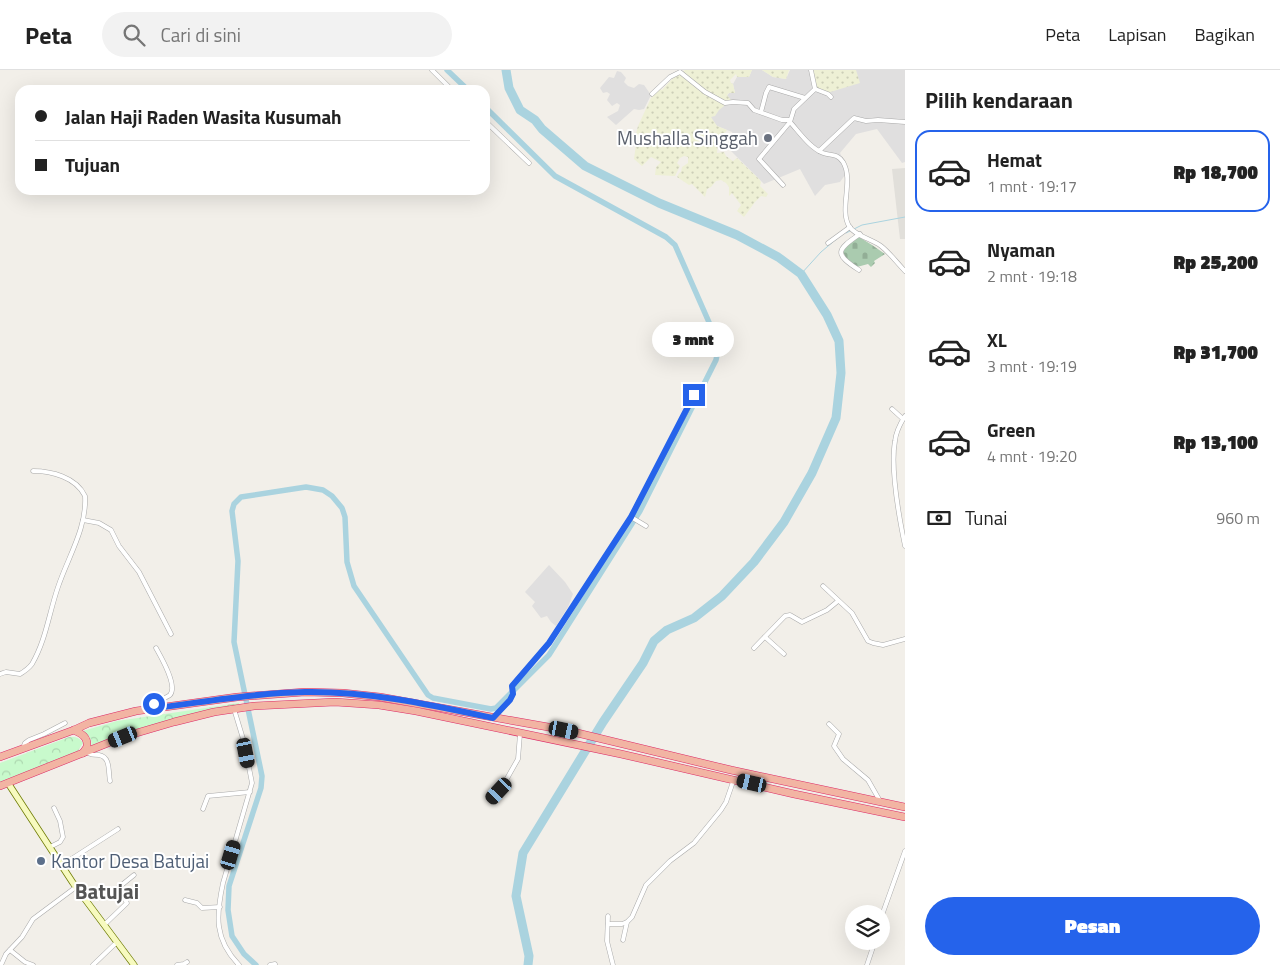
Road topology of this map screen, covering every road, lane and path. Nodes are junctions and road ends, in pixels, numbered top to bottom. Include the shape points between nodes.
1 (432, 70) edge
2 (811, 70) edge
3 (447, 85) edge
4 (815, 88) junction
5 (652, 94) dead end
6 (831, 97) dead end
7 (805, 98) junction
8 (761, 112) junction
9 (790, 121) junction
10 (905, 122) edge
11 (490, 126) edge
12 (819, 151) junction
13 (529, 163) dead end
14 (782, 185) dead end
15 (851, 228) junction
16 (859, 234) junction
17 (828, 243) dead end
18 (859, 270) dead end
19 (905, 271) edge
20 (700, 385) dead end
21 (892, 410) dead end
22 (904, 418) edge
23 (33, 471) dead end
24 (632, 517) junction
25 (83, 520) junction
26 (646, 526) dead end
27 (905, 546) edge
28 (823, 586) dead end
29 (838, 600) junction
30 (171, 634) dead end
31 (765, 637) junction
32 (905, 639) edge
33 (156, 648) dead end
34 (754, 648) dead end
35 (784, 654) dead end
36 (0, 674) edge
37 (380, 697) junction
38 (379, 705) junction
39 (155, 708) junction
40 (236, 708) junction
41 (493, 718) junction
42 (65, 723) dead end
43 (828, 724) dead end
44 (74, 730) junction
45 (520, 734) junction
46 (23, 749) junction
47 (85, 752) junction
48 (0, 757) edge
49 (734, 779) junction
50 (110, 781) dead end
51 (8, 783) junction
52 (0, 786) edge
53 (250, 792) junction
54 (865, 799) junction
55 (490, 800) dead end
56 (881, 803) junction
57 (905, 807) edge
58 (54, 808) dead end
59 (864, 808) junction
60 (203, 809) dead end
61 (905, 817) edge
62 (118, 829) dead end
63 (50, 847) junction
64 (905, 851) edge
65 (62, 865) junction
66 (134, 875) dead end
67 (76, 887) junction
68 (185, 900) dead end
69 (886, 905) edge
70 (220, 906) junction
71 (608, 916) dead end
72 (627, 922) junction
73 (608, 924) junction
74 (104, 925) junction
75 (623, 940) dead end
76 (117, 942) junction
77 (10, 950) junction
78 (872, 950) edge
79 (187, 962) dead end
80 (1, 965) edge
81 (33, 965) edge
82 (93, 965) edge
83 (134, 965) edge
84 (177, 965) edge
85 (239, 965) edge
86 (613, 965) edge
87 (868, 965) edge

1 - 3 street
2 - 4 street
4 - 6 street
4 - 7 street
5 - 8 street via 680,72 725,103 748,104
7 - 8 street via 769,88
7 - 9 street via 794,110
8 - 9 street
9 - 12 street
9 - 14 street via 759,159
10 - 12 street via 853,118
11 - 13 street
12 - 15 street via 836,154 844,164 846,214
15 - 16 street
15 - 17 street
16 - 18 street via 841,249 845,260
16 - 19 street via 884,249
20 - 24 street
21 - 22 street
22 - 27 street via 897,430 894,460
23 - 25 street via 48,471 77,486 83,492 86,505
24 - 26 street
24 - 41 street via 549,643 511,688 513,693 507,705
25 - 30 street via 99,523 111,530 139,572
25 - 36 street via 31,665 20,674
28 - 29 street
29 - 31 street via 827,610 802,622 790,615 785,616
29 - 32 street via 856,617 864,635 873,643 882,645
31 - 34 street
31 - 35 street
33 - 39 street via 170,676 172,688 169,696 155,703
37 - 38 highway
37 - 39 highway via 305,692
37 - 41 highway
38 - 40 highway via 335,702
38 - 45 highway
39 - 44 highway via 107,717
40 - 47 highway via 153,728
40 - 53 street via 251,775
41 - 54 highway via 564,730
42 - 46 street via 29,740
43 - 56 street via 839,734 834,746 839,755 866,778
44 - 46 highway
44 - 47 highway via 86,738
45 - 49 highway
45 - 55 street via 518,759 501,789
46 - 48 highway
47 - 50 street via 104,756
47 - 51 highway
49 - 59 highway
49 - 72 street via 721,810 694,843 646,885 636,910
51 - 52 highway
51 - 63 main road
53 - 60 street via 208,796
53 - 70 street via 223,883
54 - 56 highway
54 - 59 highway
56 - 57 highway
58 - 63 street via 63,837
59 - 61 highway
62 - 65 street
63 - 65 main road
64 - 69 street
65 - 67 main road
66 - 74 street via 118,888 127,903
67 - 74 main road
67 - 77 street via 32,920 22,938
68 - 70 street via 202,908
70 - 85 street via 222,941
71 - 73 street
72 - 73 street
72 - 75 street
73 - 86 street via 607,941
74 - 76 main road
76 - 82 street
76 - 83 main road
77 - 80 street
77 - 81 street
78 - 87 street
79 - 84 street

